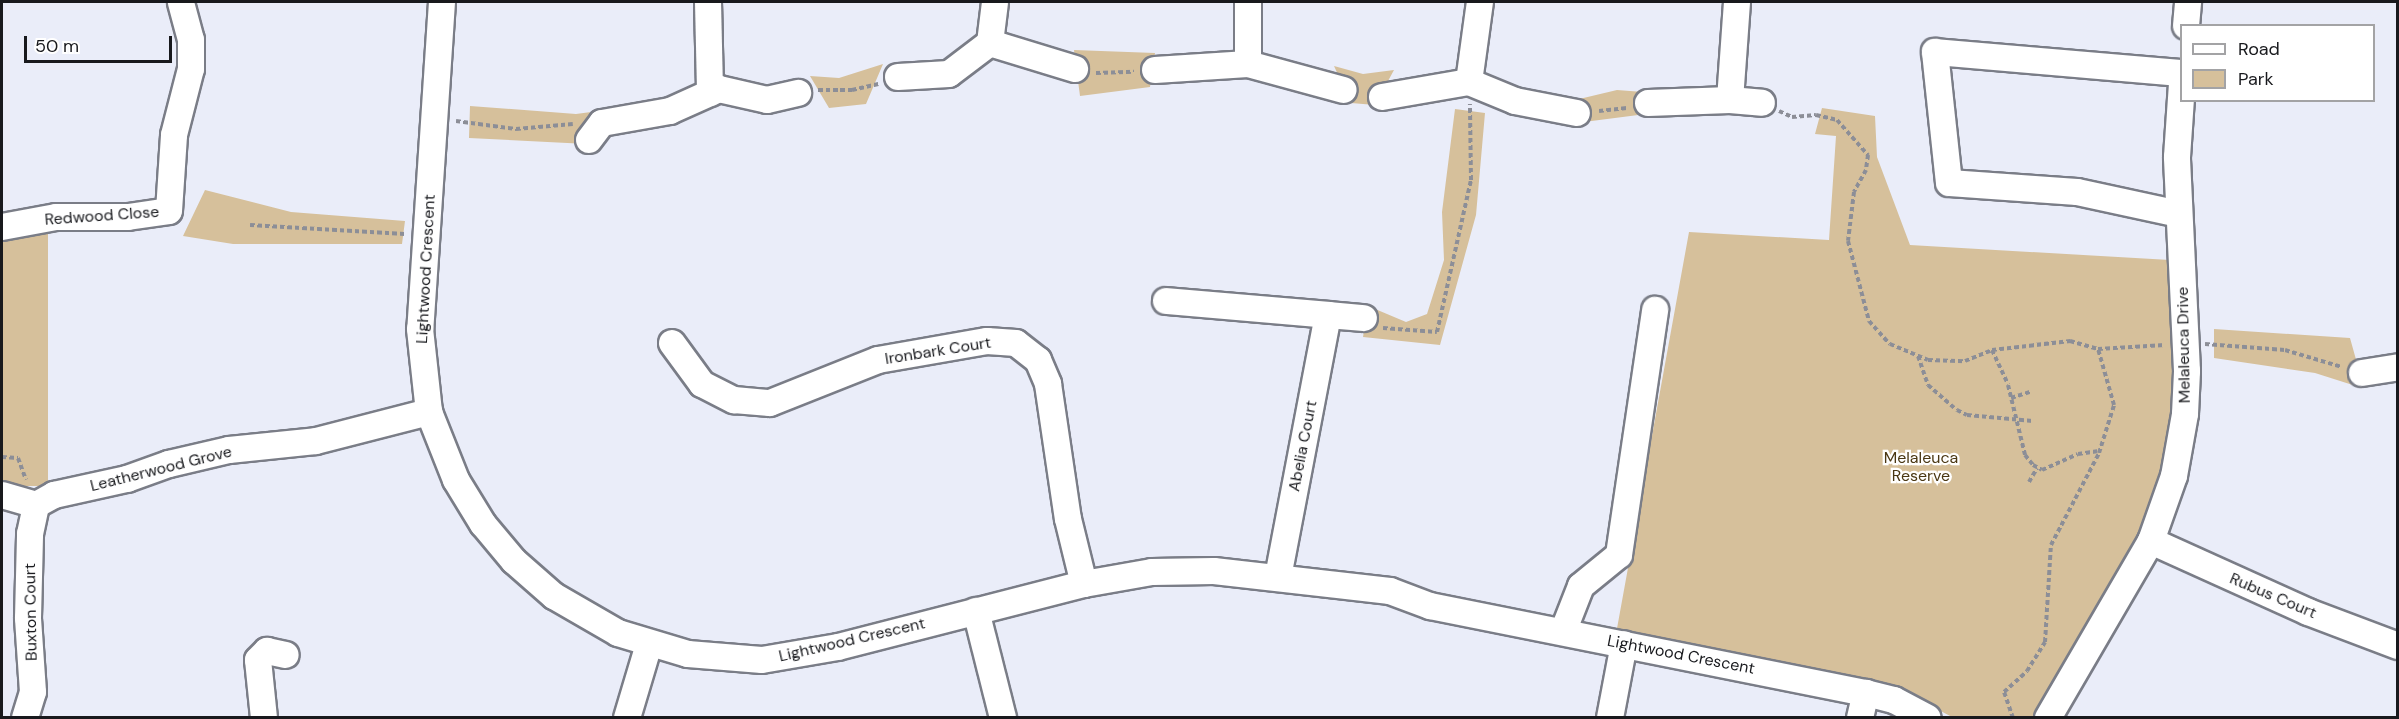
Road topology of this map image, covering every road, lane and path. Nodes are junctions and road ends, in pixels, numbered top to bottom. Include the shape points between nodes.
1 (181, 2) edge
2 (442, 2) edge
3 (708, 2) edge
4 (995, 2) edge
5 (1248, 2) edge
6 (1480, 2) edge
7 (1737, 2) edge
8 (2188, 2) edge
9 (2186, 24) edge
10 (990, 43) junction
11 (1248, 64) junction
12 (1075, 69) joint
13 (1155, 70) joint
14 (2180, 73) edge
15 (898, 77) joint
16 (1469, 82) junction
17 (1344, 90) dead end
18 (710, 93) junction
19 (798, 93) joint
20 (1382, 97) dead end
21 (1730, 100) junction
22 (2180, 102) edge
23 (1648, 103) joint
24 (1762, 103) joint
25 (1577, 113) joint
26 (455, 121) dead end
27 (595, 131) joint
28 (2180, 214) junction
29 (250, 225) dead end
30 (2, 226) edge
31 (425, 237) junction
32 (1166, 301) dead end
33 (1655, 310) dead end
34 (1328, 315) junction
35 (1364, 318) joint
36 (672, 343) dead end
37 (2195, 344) dead end
38 (2168, 345) dead end
39 (2098, 349) junction
40 (1992, 350) junction
41 (1918, 356) junction
42 (2397, 367) edge
43 (2362, 373) joint
44 (2030, 392) dead end
45 (2011, 398) junction
46 (429, 412) junction
47 (2016, 421) junction
48 (2033, 421) dead end
49 (2099, 451) junction
50 (2, 457) edge
51 (24, 468) dead end
52 (2037, 468) junction
53 (2029, 482) dead end
54 (2, 495) edge
55 (36, 505) junction
56 (2151, 541) junction
57 (1285, 578) junction
58 (1084, 584) junction
59 (976, 611) junction
60 (1563, 632) junction
61 (1624, 644) junction
62 (649, 645) junction
63 (2397, 646) edge
64 (286, 655) dead end
65 (1866, 693) junction
66 (25, 717) edge
67 (264, 717) edge
68 (627, 717) edge
69 (1003, 717) edge
70 (1610, 717) edge
71 (1860, 717) edge
72 (1928, 717) edge
73 (2013, 717) edge
74 (2048, 717) edge

1 - 30 street, Redwood Close via 191,40 191,69 174,135 169,211 128,217 56,217
2 - 31 street, Lightwood Crescent
3 - 18 street
4 - 10 street
5 - 11 street
6 - 16 street
7 - 21 street
8 - 9 street
10 - 12 street
10 - 15 street via 949,74
11 - 13 street
11 - 17 street
12 - 13 path via 1106,74
14 - 28 street via 1935,52 1949,183 2077,192
15 - 19 path via 852,90
16 - 20 street
16 - 25 street via 1515,101
16 - 35 path via 1471,180 1437,332 1379,328
18 - 19 street via 719,89 767,100
18 - 27 street via 670,111
21 - 23 street
21 - 24 street
22 - 28 street, Melaleuca Drive
23 - 25 path
24 - 41 path via 1792,117 1816,115 1837,120 1868,155 1866,170 1854,192 1848,241 1857,284 1869,321 1878,332 1890,344
26 - 27 path via 516,129
28 - 56 street, Melaleuca Drive via 2185,414 2174,476
29 - 31 path
31 - 46 street, Lightwood Crescent via 420,329
32 - 34 street
33 - 60 street via 1619,555 1581,586
34 - 35 street
34 - 57 street, Abelia Court
36 - 58 street, Ironbark Court via 702,384 734,400 770,403 878,360 987,341 1016,342 1038,360 1048,384 1068,519
37 - 43 path via 2285,350
38 - 39 path
39 - 40 path via 2070,341
39 - 49 path via 2114,405
40 - 41 path via 1965,360 1928,360
40 - 45 path
41 - 47 path via 1921,373 1935,393 1967,415
42 - 43 street
44 - 45 path
45 - 47 path
46 - 55 street, Leatherwood Grove via 316,441 229,450 169,464 127,479 54,495
46 - 62 street, Lightwood Crescent via 456,480 483,524 514,561 554,596 618,633
47 - 48 path
47 - 52 path via 2025,455
49 - 52 path via 2078,454 2045,470
49 - 73 path via 2049,551 2045,642 2027,671 2004,692
50 - 51 path via 18,458
52 - 53 path
54 - 55 street
55 - 66 street, Buxton Court via 30,534 28,618 33,692
56 - 63 street, Rubus Court via 2308,612
56 - 74 street, Melaleuca Drive
57 - 58 street, Lightwood Crescent via 1214,572 1152,573
57 - 60 street, Lightwood Crescent via 1347,598 1387,605 1430,606
58 - 59 street, Lightwood Crescent
59 - 62 street, Lightwood Crescent via 838,647 762,660 688,654
59 - 69 street
60 - 61 street, Lightwood Crescent
61 - 65 street, Lightwood Crescent
61 - 70 street
62 - 68 street
64 - 67 street via 267,651 258,660
65 - 71 street
65 - 72 street, Lightwood Crescent via 1894,700

